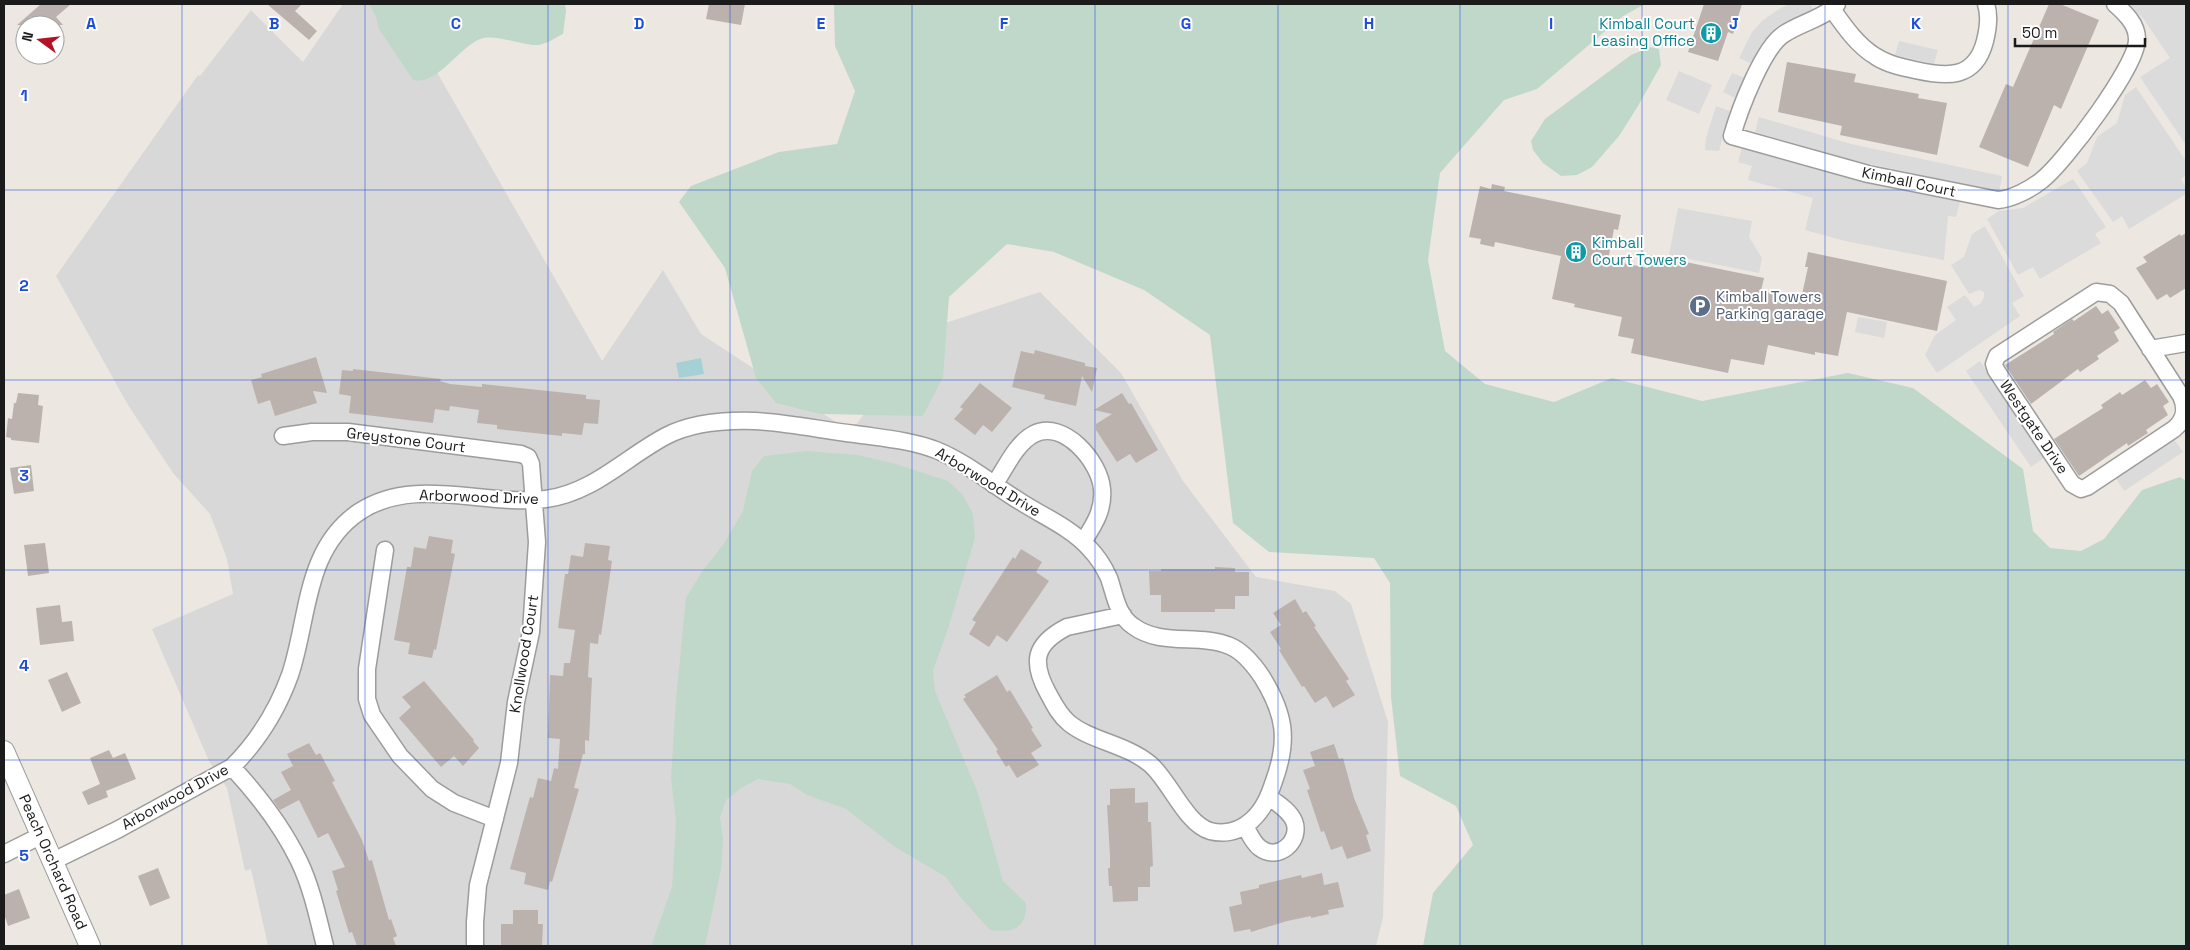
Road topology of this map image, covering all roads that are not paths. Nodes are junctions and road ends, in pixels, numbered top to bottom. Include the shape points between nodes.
1 (2115, 4) edge
2 (1834, 6) edge
3 (1992, 6) edge
4 (2186, 343) edge
5 (2150, 349) junction
6 (283, 436) dead end
7 (528, 457) joint
8 (994, 485) junction
9 (534, 500) junction
10 (1084, 542) junction
11 (385, 550) dead end
12 (1123, 615) junction
13 (4, 751) edge
14 (232, 767) junction
15 (1268, 797) junction
16 (495, 819) junction
17 (1245, 826) junction
18 (42, 835) junction
19 (4, 854) edge
20 (53, 861) junction
21 (90, 946) edge
22 (325, 946) edge
23 (476, 946) edge

1 - 2 street, Kimball Court via 2133,25 2137,38 2136,49 2123,74 2078,140 2049,174 2031,187 1998,200 1852,170 1732,136 1740,111 1774,42 1784,33
2 - 3 street, Kimball Court via 1850,33 1876,57 1901,67 1944,76 1964,71 1978,57
4 - 5 street
5 - 5 street, Westgate Drive via 2118,299 2101,292 2088,296 1996,358 1996,370 2077,488 2087,487 2174,429 2183,418 2183,400
6 - 7 street, Greystone Court via 307,432 348,432
7 - 9 street, Knollwood Court
8 - 9 street, Arborwood Drive via 947,454 919,444 739,421 699,425 678,431 584,488 564,496
8 - 10 street, Arborwood Drive
8 - 10 street via 1018,449 1031,436 1048,431 1066,437 1089,457 1102,489 1098,520
9 - 14 street, Arborwood Drive via 404,494 374,503 348,520 328,544 316,568 300,640 281,698 263,732
9 - 16 street, Knollwood Court via 536,568 531,632 516,702 509,763
10 - 12 street, Arborwood Drive via 1107,574
11 - 16 street via 368,662 366,690 370,709 400,756 432,789 460,806
12 - 15 street, Arborwood Drive via 1134,627 1147,634 1221,643 1235,648 1250,660 1272,695 1284,730 1282,757
12 - 17 street via 1067,626 1045,644 1038,656 1037,671 1058,710 1074,726 1151,764 1201,826 1210,831 1226,832
13 - 18 street, Peach Orchard Road
14 - 20 street, Arborwood Drive
14 - 22 street via 264,804 299,861
15 - 17 street, Arborwood Drive via 1259,813
15 - 17 street via 1294,820 1295,832 1291,843 1282,851 1267,852 1257,845
16 - 23 street, Knollwood Court via 478,885
18 - 19 street
18 - 20 street, Peach Orchard Road
20 - 21 street, Peach Orchard Road

